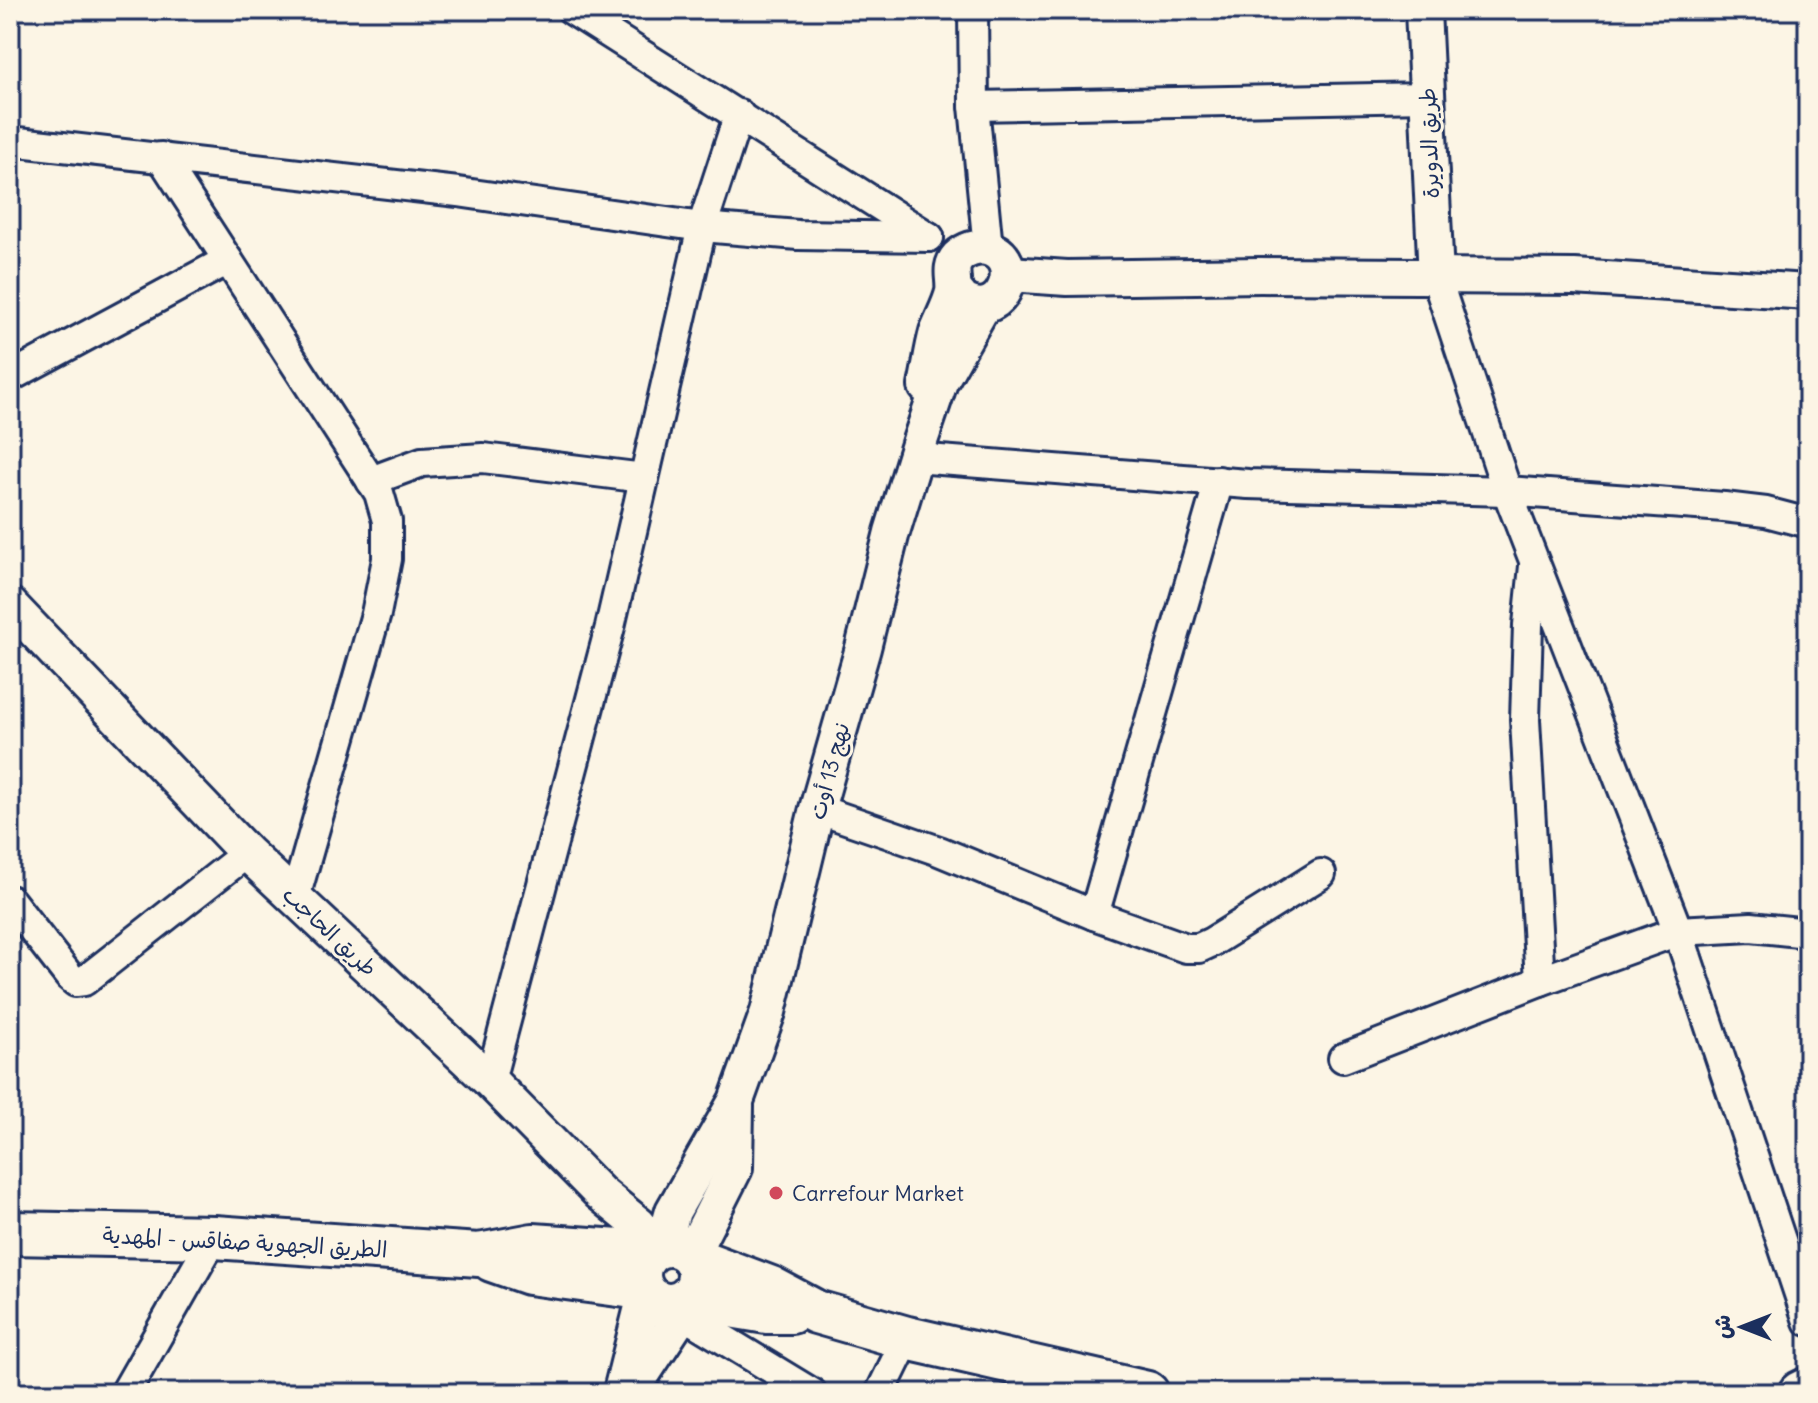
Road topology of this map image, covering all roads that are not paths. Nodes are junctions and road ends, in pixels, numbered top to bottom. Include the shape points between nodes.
1 (572, 10) edge
2 (973, 10) edge
3 (1423, 10) edge
4 (1427, 97) junction
5 (974, 106) junction
6 (739, 114) junction
7 (10, 141) edge
8 (161, 157) junction
9 (702, 227) junction
10 (929, 237) junction
11 (228, 260) junction
12 (978, 275) junction
13 (1436, 277) junction
14 (1808, 292) edge
15 (10, 377) edge
16 (918, 449) junction
17 (644, 478) junction
18 (371, 481) junction
19 (1219, 481) junction
20 (1507, 491) junction
21 (1808, 523) edge
22 (1534, 561) junction
23 (11, 608) edge
24 (817, 809) junction
25 (247, 853) junction
26 (1321, 874) dead end
27 (295, 898) junction
28 (10, 900) edge
29 (1094, 915) junction
30 (1678, 931) junction
31 (1808, 933) edge
32 (1540, 981) junction
33 (1343, 1058) dead end
34 (490, 1081) junction
35 (10, 1233) edge
36 (214, 1237) junction
37 (669, 1276) junction
38 (1808, 1321) edge
39 (907, 1338) junction
40 (1808, 1389) edge
41 (125, 1393) edge
42 (620, 1393) edge
43 (630, 1393) edge
44 (812, 1393) edge
45 (880, 1393) edge
46 (1147, 1393) edge
47 (1800, 1393) edge

1 - 6 street
2 - 5 street
3 - 4 street, طريق الدويرة
4 - 5 street
4 - 13 street, طريق الدويرة
5 - 12 street
6 - 9 street
6 - 10 street
7 - 8 street
8 - 9 street
8 - 11 street
9 - 10 street
9 - 17 street
10 - 12 street
11 - 15 street
11 - 18 street
12 - 13 street
12 - 16 street, نهج 13 أوت
13 - 14 street via 1574,277
13 - 20 street
16 - 19 street
16 - 24 street, نهج 13 أوت
17 - 18 street via 483,458 422,462
17 - 34 street
18 - 27 street via 387,521 387,559
19 - 20 street
19 - 29 street
20 - 21 street via 1724,507
20 - 22 street
22 - 30 street
22 - 32 street via 1525,720
23 - 25 street, طريق الحاجب
24 - 29 street via 939,851
24 - 37 street, نهج 13 أوت via 768,1012 736,1101 735,1168
25 - 27 street, طريق الحاجب
25 - 28 street via 84,981 69,976
26 - 29 street via 1199,948 1168,943
27 - 34 street, طريق الحاجب
30 - 31 street via 1751,927
30 - 32 street
30 - 38 street
32 - 33 street
34 - 37 street, طريق الحاجب via 600,1193 639,1225
35 - 36 main road, الطريق الجهوية صفاقس - المهدية
36 - 37 main road, الطريق الجهوية صفاقس - المهدية via 479,1255 533,1245
36 - 41 street
37 - 39 main road, الطريق الجهوية صفاقس - المهدية via 767,1312 816,1312
37 - 42 street
37 - 43 street
37 - 44 street
39 - 45 street
39 - 46 main road, الطريق الجهوية صفاقس - المهدية
40 - 47 main road

